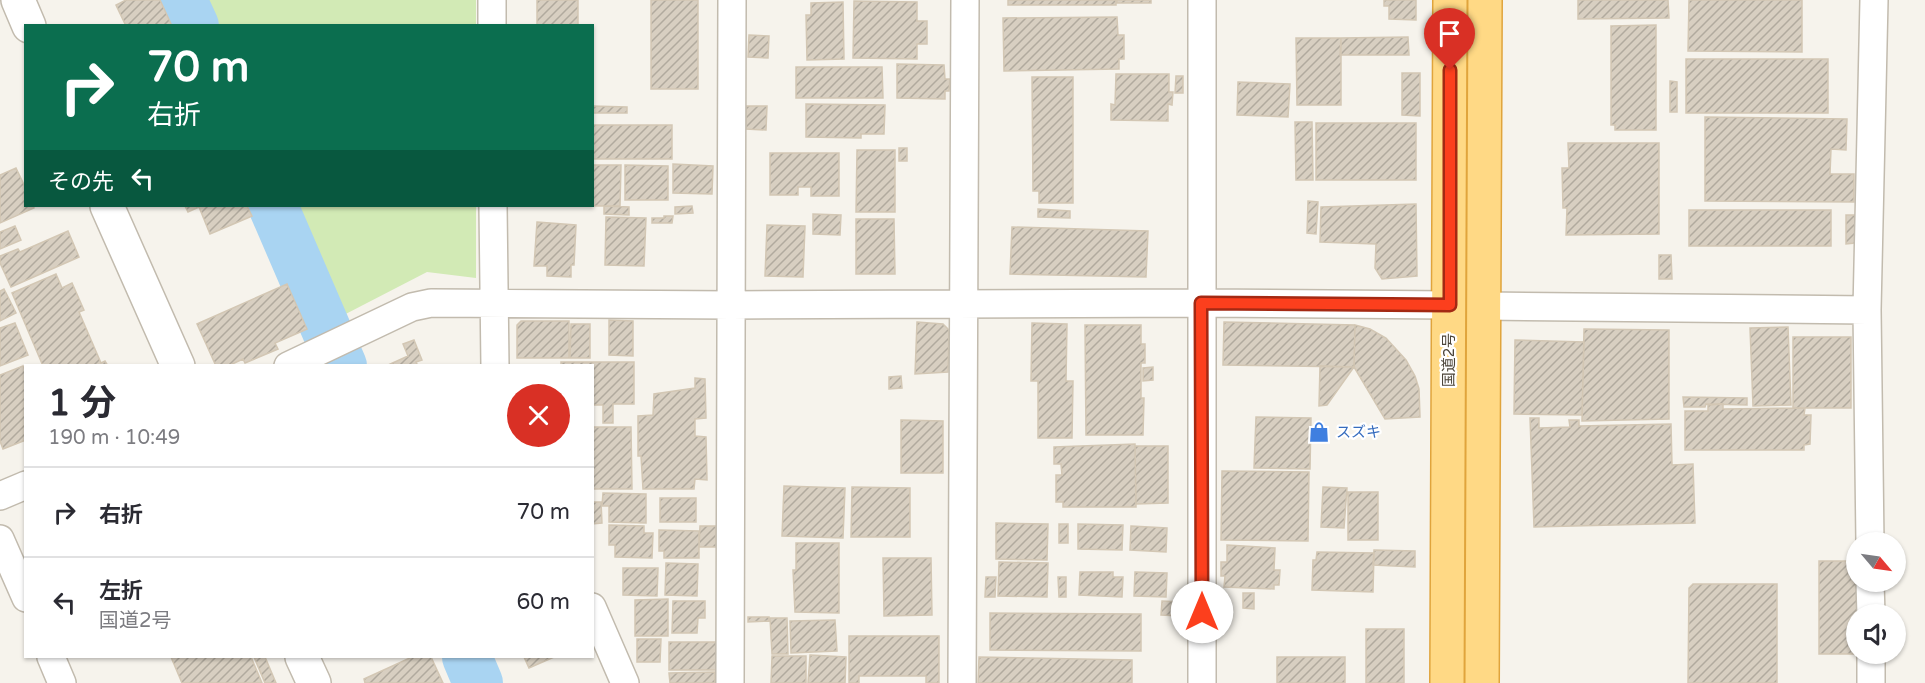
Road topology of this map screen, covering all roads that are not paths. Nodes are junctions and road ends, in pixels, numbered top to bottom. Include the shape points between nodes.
1 (18, 0) edge
2 (492, 0) edge
3 (732, 0) edge
4 (965, 0) edge
5 (1202, 0) edge
6 (1450, 0) edge
7 (1485, 0) edge
8 (1874, 0) edge
9 (28, 24) edge
10 (492, 24) edge
11 (107, 207) edge
12 (493, 207) edge
13 (494, 303) junction
14 (1201, 303) junction
15 (965, 304) junction
16 (731, 305) junction
17 (1450, 305) junction
18 (1485, 306) junction
19 (1867, 310) junction
20 (177, 364) edge
21 (292, 364) edge
22 (495, 364) edge
23 (24, 486) edge
24 (0, 496) edge
25 (1870, 532) edge
26 (0, 539) edge
27 (24, 593) edge
28 (594, 612) edge
29 (51, 658) edge
30 (302, 658) edge
31 (1871, 664) edge
32 (62, 683) edge
33 (314, 683) edge
34 (625, 683) edge
35 (730, 683) edge
36 (962, 683) edge
37 (1202, 683) edge
38 (1447, 683) edge
39 (1482, 683) edge
40 (1871, 683) edge

1 - 9 street
2 - 10 street
3 - 16 street
4 - 15 street
5 - 14 street
6 - 17 highway, 国道2号
7 - 18 highway
8 - 19 street
11 - 20 street
12 - 13 street
13 - 16 street
13 - 21 street via 431,303 412,307
13 - 22 street
14 - 15 street
14 - 17 street
14 - 37 street
15 - 16 street
15 - 36 street
16 - 35 street
17 - 38 highway, 国道2号
18 - 19 street
18 - 39 highway
19 - 25 street
23 - 24 street
26 - 27 street
28 - 34 street
29 - 32 street
30 - 33 street
31 - 40 street

